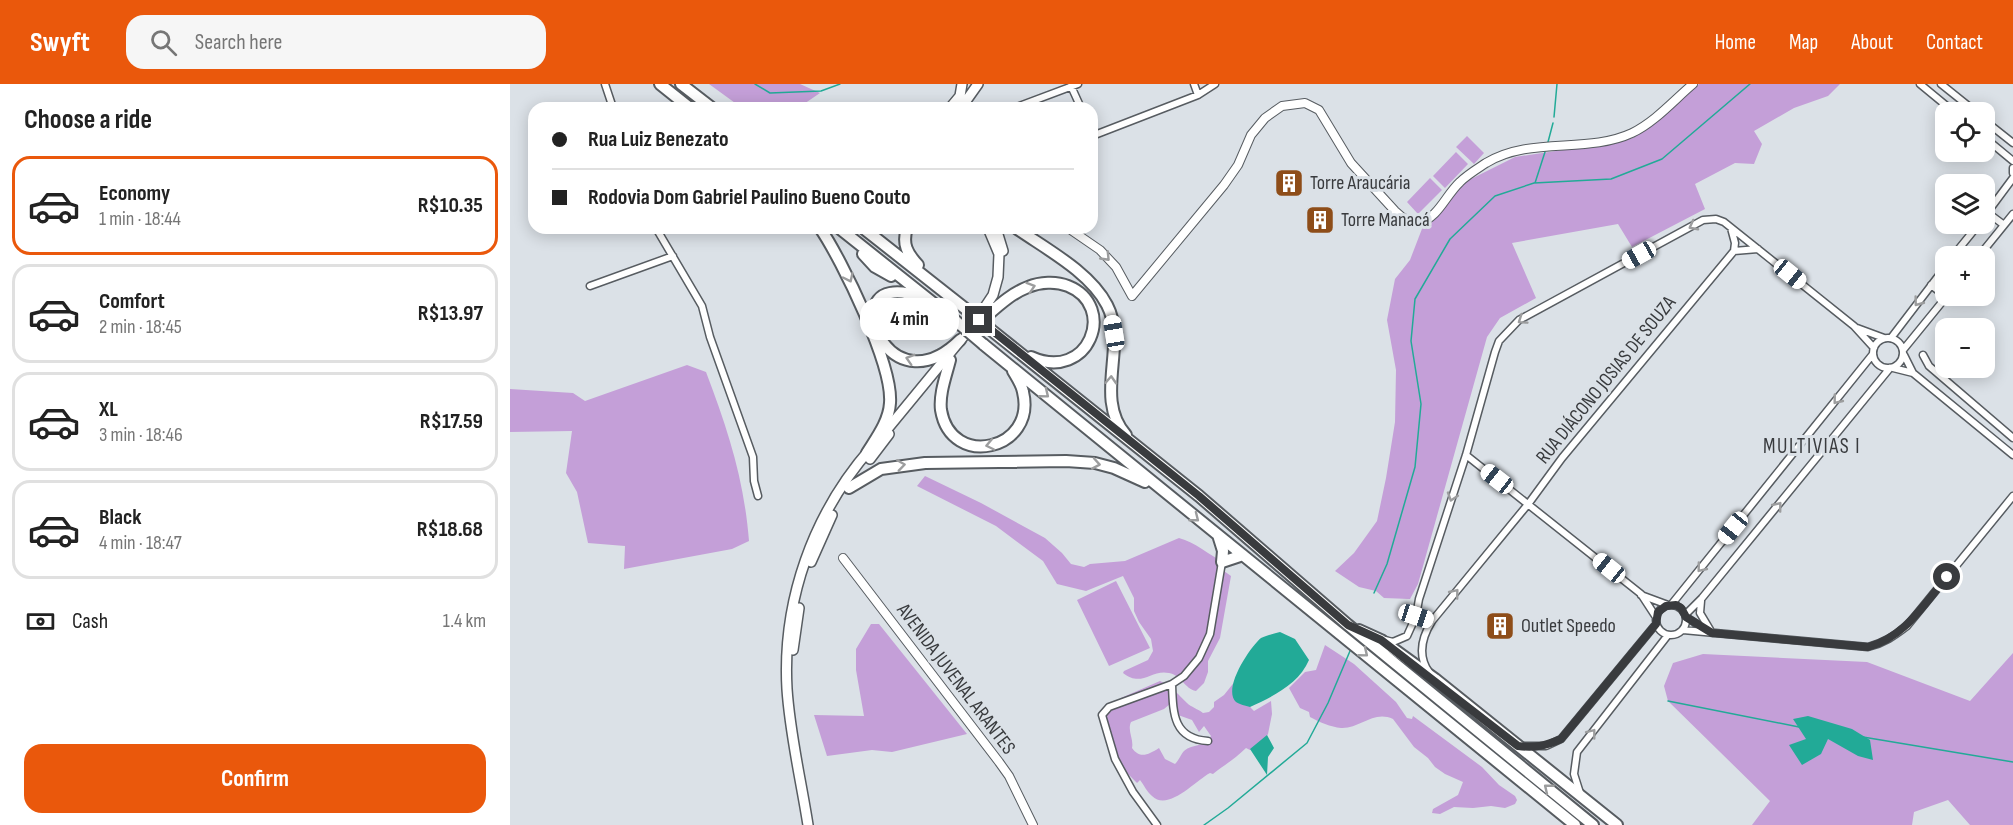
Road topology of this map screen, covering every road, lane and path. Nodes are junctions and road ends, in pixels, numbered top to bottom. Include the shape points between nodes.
1 (605, 84) edge
2 (660, 84) edge
3 (681, 84) edge
4 (962, 84) edge
5 (978, 84) edge
6 (1194, 84) edge
7 (1215, 84) edge
8 (1693, 84) edge
9 (1920, 84) edge
10 (1941, 84) edge
11 (1075, 85) edge
12 (1198, 95) junction
13 (611, 102) edge
14 (682, 102) edge
15 (704, 102) edge
16 (955, 102) edge
17 (965, 102) edge
18 (1030, 102) edge
19 (1079, 102) edge
20 (1942, 102) edge
21 (1964, 102) edge
22 (1995, 129) edge
23 (1098, 133) edge
24 (2013, 143) edge
25 (1995, 146) edge
26 (2013, 160) edge
27 (2013, 168) edge
28 (2013, 176) edge
29 (1995, 202) edge
30 (2013, 214) edge
31 (1995, 220) edge
32 (2004, 225) junction
33 (1731, 228) junction
34 (660, 234) edge
35 (824, 234) edge
36 (846, 234) edge
37 (871, 234) edge
38 (881, 234) edge
39 (906, 234) edge
40 (991, 234) edge
41 (998, 234) edge
42 (1024, 234) edge
43 (1077, 234) edge
44 (1971, 234) edge
45 (1961, 246) edge
46 (1987, 246) edge
47 (1758, 249) junction
48 (1734, 250) junction
49 (673, 256) junction
50 (903, 259) junction
51 (1935, 280) edge
52 (1931, 285) junction
53 (590, 286) dead end
54 (1935, 288) edge
55 (941, 289) junction
56 (931, 302) junction
57 (1939, 306) edge
58 (983, 319) junction
59 (1854, 326) junction
60 (1887, 338) junction
61 (960, 340) junction
62 (1874, 351) junction
63 (1018, 352) junction
64 (1904, 352) junction
65 (1923, 354) dead end
66 (950, 360) junction
67 (1010, 366) junction
68 (1892, 368) junction
69 (1913, 374) junction
70 (2013, 438) edge
71 (2013, 444) edge
72 (1140, 450) junction
73 (867, 453) junction
74 (2011, 453) edge
75 (1466, 455) junction
76 (849, 488) junction
77 (1159, 489) junction
78 (758, 496) dead end
79 (2013, 496) edge
80 (1529, 503) junction
81 (1218, 535) junction
82 (1243, 555) junction
83 (843, 558) dead end
84 (1222, 562) junction
85 (1641, 594) junction
86 (1702, 598) junction
87 (1670, 605) junction
88 (1416, 616) junction
89 (1686, 616) junction
90 (1432, 621) junction
91 (1656, 621) junction
92 (1348, 625) junction
93 (1683, 630) junction
94 (1712, 633) junction
95 (1668, 636) junction
96 (1381, 640) junction
97 (1435, 679) junction
98 (1172, 684) junction
99 (1208, 741) dead end
100 (1518, 746) junction
101 (1588, 803) junction
102 (808, 825) edge
103 (815, 825) edge
104 (1033, 825) edge
105 (1158, 825) edge
106 (1575, 825) edge
107 (1593, 825) edge
108 (1617, 825) edge

1 - 13 street
2 - 14 highway
3 - 15 highway
4 - 16 main road
5 - 17 main road
6 - 12 street
7 - 12 street
43 -> 8 street via 1116,267 1132,296 1224,184 1238,165 1251,135 1282,106 1305,103 1319,110 1351,163 1395,211 1419,223 1434,215 1459,182 1488,162 1516,151 1627,135 1648,123
9 - 20 street
10 - 21 street
11 - 18 street
11 - 19 street
12 - 23 street
22 - 24 street
25 - 26 street
27 - 28 street
28 - 29 street
30 - 32 street
31 - 32 street
32 - 46 street
33 - 47 street
33 - 48 street
33 -> 75 street via 1716,219 1703,220 1519,320 1495,352
34 - 49 street
35 -> 73 highway via 852,284 889,386 887,418
36 - 56 highway
37 - 50 highway
38 - 50 highway
39 - 55 highway via 908,254
40 - 61 main road via 999,254 997,284
41 - 58 main road via 1004,262 999,289
72 -> 42 highway via 1115,418 1111,400 1114,333 1108,307 1088,279
44 - 45 street
47 - 48 street
47 - 59 street
48 - 80 street, RUA DIÁCONO JOSIAS DE SOUZA
49 - 53 street
49 - 78 street via 702,306 753,457
50 - 55 highway
51 - 52 street
52 - 54 street
52 -> 60 street
55 - 63 highway, bridge
61 -> 56 highway via 948,352 922,363 892,352 883,342 873,321 881,297 907,293
56 - 67 highway, bridge
57 - 64 street
58 -> 63 highway via 1014,294 1047,283 1072,288 1088,302 1093,316 1092,332 1077,355 1054,364
58 - 66 main road
59 - 60 street
59 - 62 street
60 - 62 street
60 - 64 street via 1899,342
61 - 73 main road
62 - 68 street via 1878,364
62 -> 87 street
63 - 72 highway
64 - 68 street via 1901,362
64 - 69 street
65 - 70 street via 1929,366
67 -> 66 highway via 1023,391 1020,424 1002,442 977,447 952,434 941,409
66 - 76 main road
67 -> 77 highway
68 - 69 street
86 -> 68 street
69 - 74 street
71 - 74 street
72 - 92 highway
73 - 102 main road via 826,513 814,538 790,622 788,698
75 - 80 street
75 -> 88 street
76 -> 77 highway via 881,469 900,465 1066,460 1114,468
76 - 103 main road via 827,524 810,564 792,656 793,698
77 -> 81 highway
79 - 94 street via 1906,626 1880,644 1868,647
80 - 85 street
90 -> 80 street, RUA DIÁCONO JOSIAS DE SOUZA
81 - 82 highway
81 - 84 highway
82 - 84 highway
82 -> 106 highway
83 - 104 street, AVENIDA JUVENAL ARANTES via 1009,776
84 - 98 street via 1210,634 1198,658
85 - 87 street
85 - 91 street
86 - 89 street
86 - 94 street via 1700,613
87 - 89 street via 1681,608
87 - 91 street via 1661,608
88 - 90 street
88 - 96 street via 1407,636 1393,642
89 - 93 street
89 - 94 street
90 - 97 street, RUA DIÁCONO JOSIAS DE SOUZA via 1421,647 1426,668
91 - 95 street
91 - 100 street via 1561,739 1546,746
92 - 96 highway
107 -> 92 highway
93 - 94 street
93 - 95 street
101 -> 95 street via 1575,780 1577,752
96 - 97 highway
97 - 100 highway
98 - 99 street via 1177,723 1187,737
98 - 105 street via 1109,707 1102,715 1126,780
100 - 101 highway
101 - 108 highway

